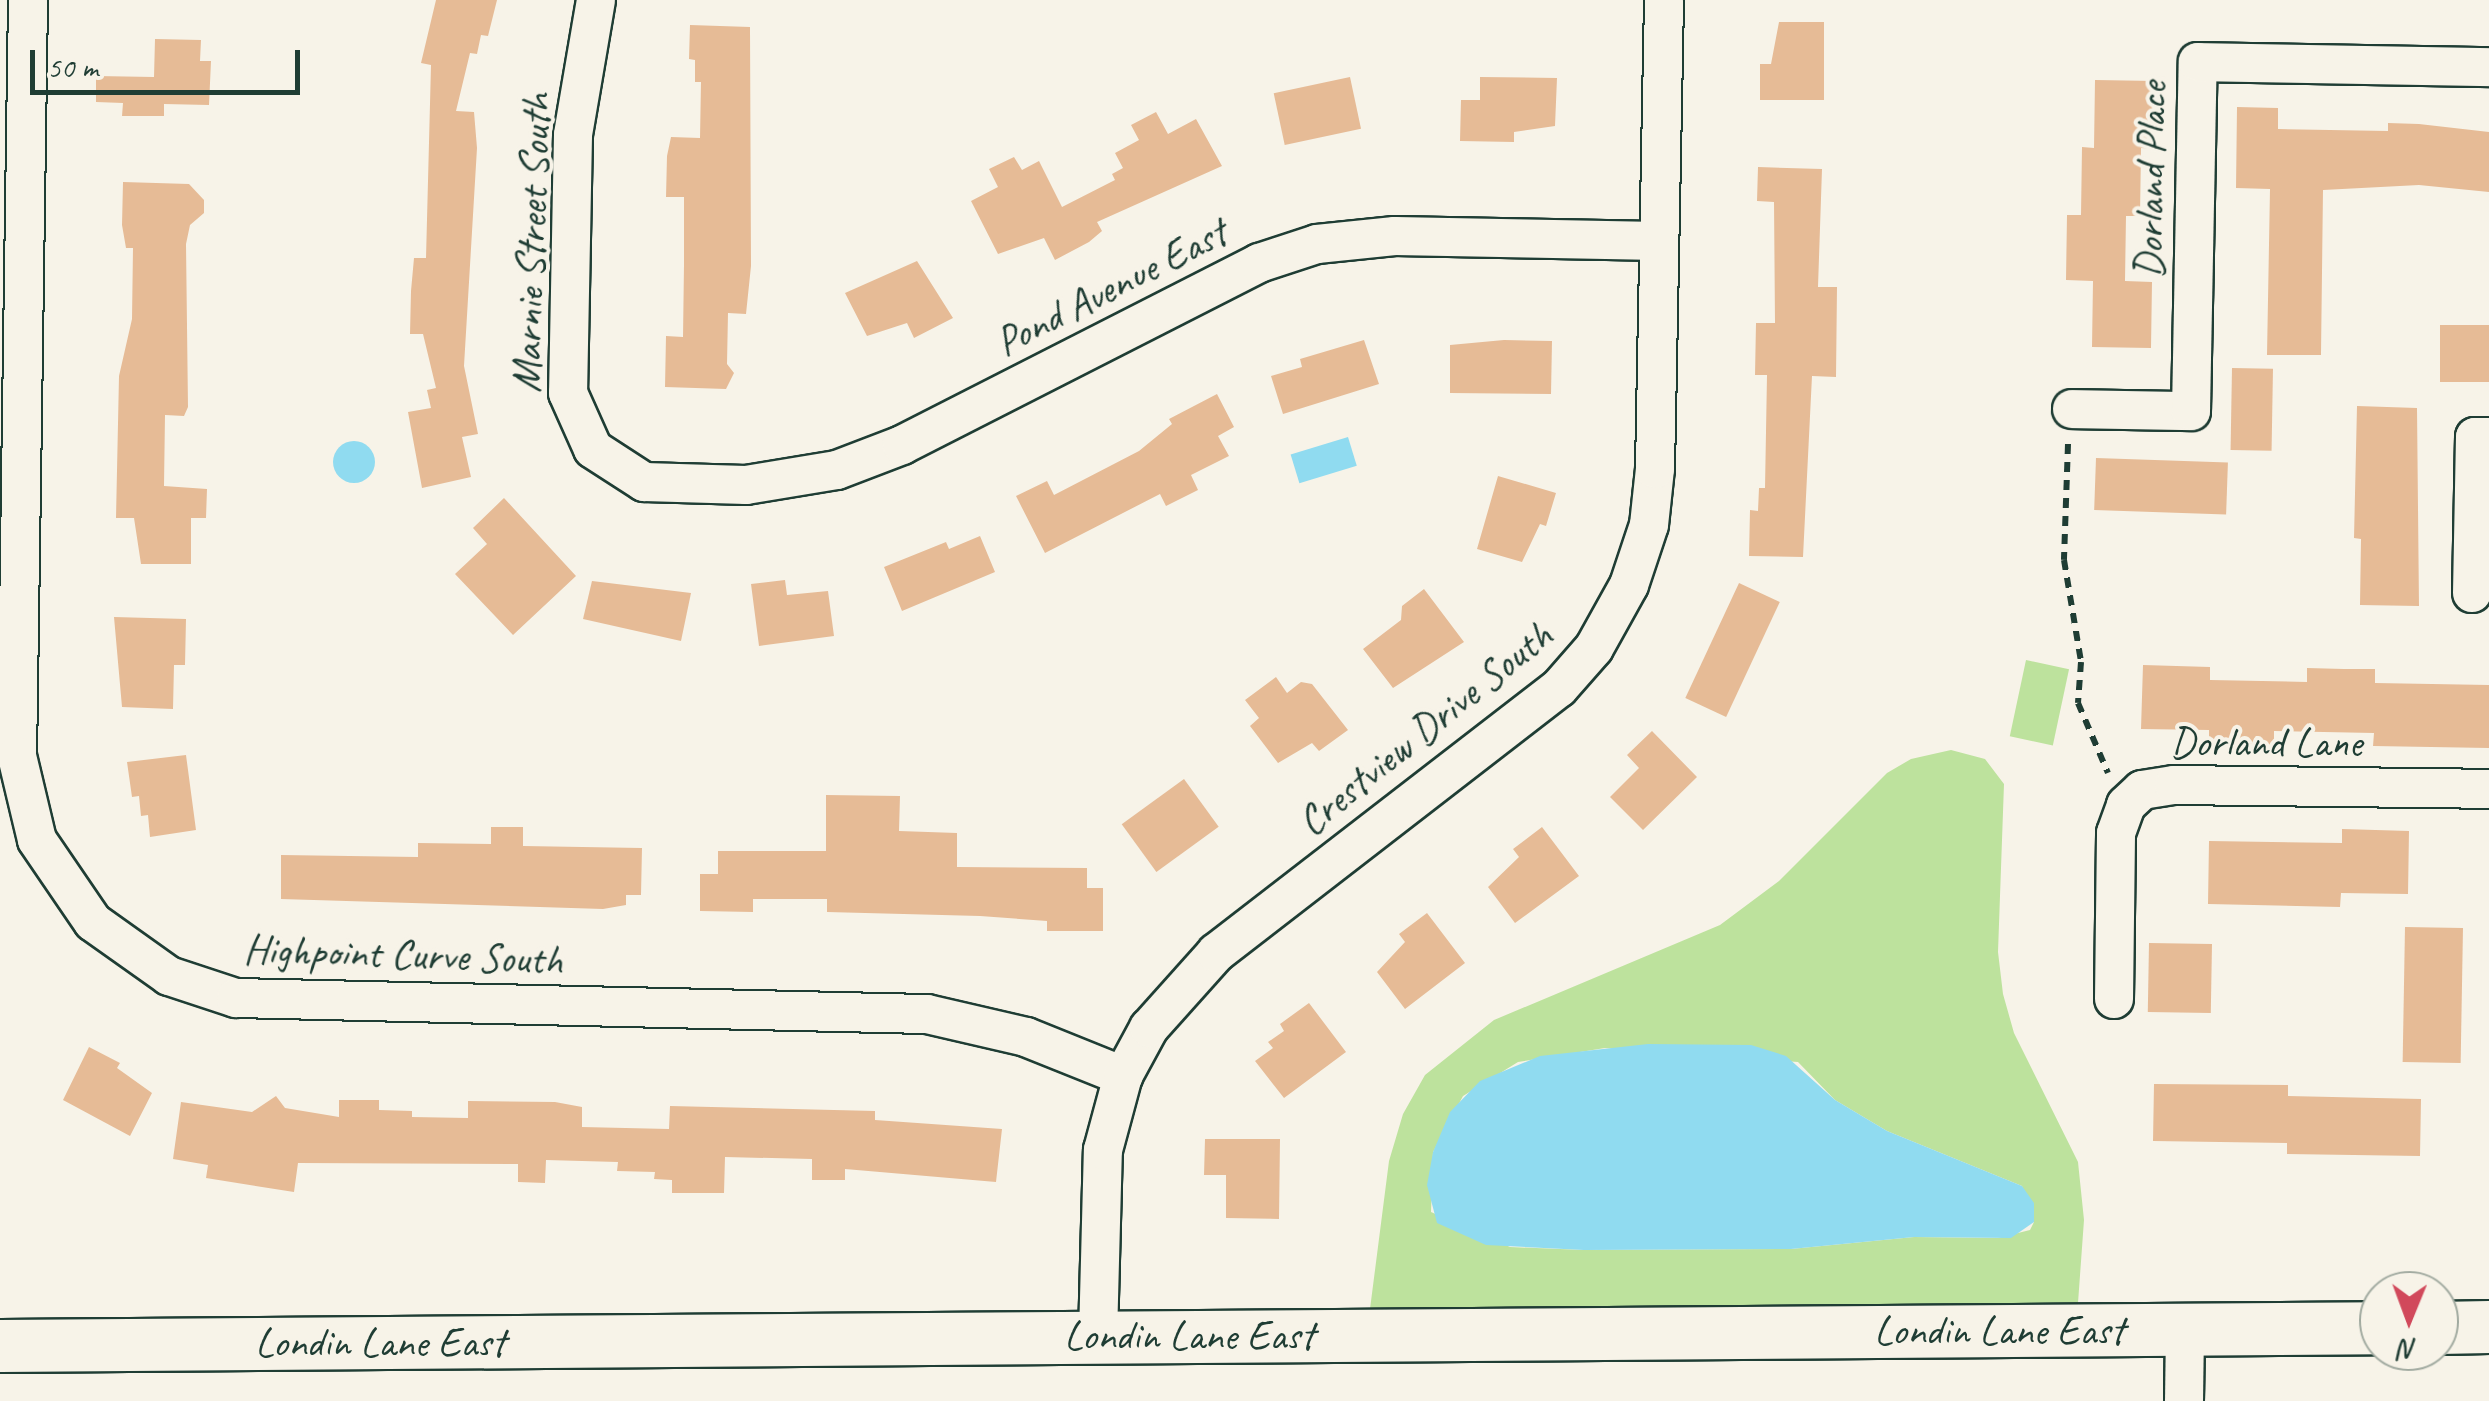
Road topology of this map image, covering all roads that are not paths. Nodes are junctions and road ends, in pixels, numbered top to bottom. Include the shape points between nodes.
1 (28, 0) edge
2 (596, 0) edge
3 (1664, 0) edge
4 (2489, 67) edge
5 (1659, 240) junction
6 (2072, 409) road end
7 (2489, 437) edge
8 (620, 472) joint
9 (2472, 593) dead end
10 (2489, 789) edge
11 (2114, 999) dead end
12 (1123, 1076) junction
13 (2489, 1327) edge
14 (2359, 1328) edge
15 (2459, 1328) edge
16 (2185, 1329) junction
17 (1098, 1336) junction
18 (0, 1346) edge
19 (2184, 1401) edge

1 - 12 street, Highpoint Curve South via 17,756 37,840 92,922 168,976 236,998 928,1014 1026,1037
2 - 8 street, Marnie Street South via 572,135 568,393 582,434
3 - 5 street, Crestview Drive South
4 - 6 street, Dorland Place via 2198,62 2192,411
5 - 8 street, Pond Avenue East via 1395,236 1317,244 1259,263 902,444 837,470 728,486 654,484
5 - 12 street, Crestview Drive South via 1652,508 1636,566 1603,636 1534,710 1216,953 1162,1011
7 - 9 street via 2475,436
10 - 11 street, Dorland Lane via 2152,786 2128,803 2116,833
12 - 17 street, Crestview Drive South via 1100,1175
13 - 15 street
14 - 16 street, Londin Lane East
16 - 17 street, Londin Lane East
16 - 19 street
17 - 18 street, Londin Lane East

